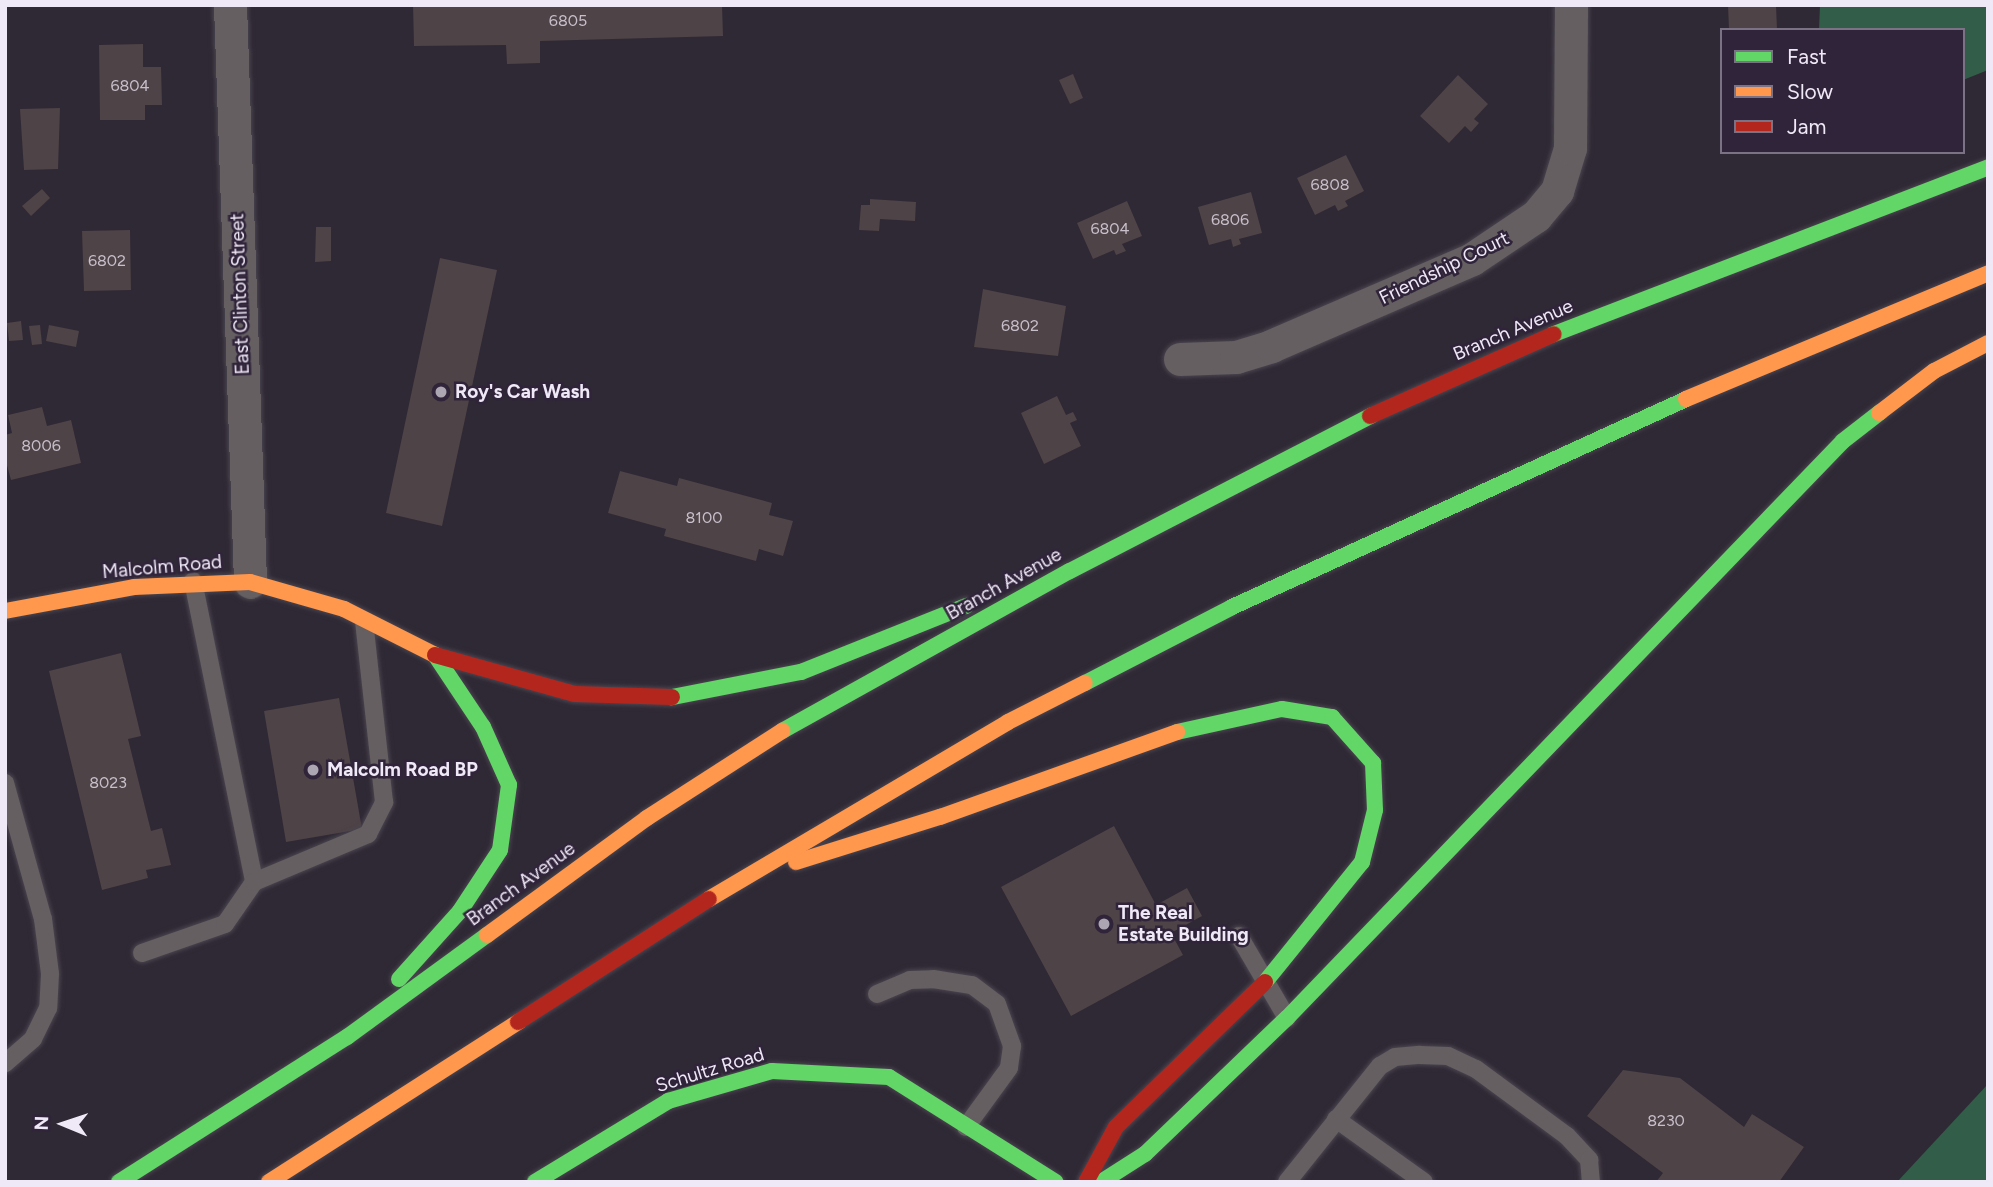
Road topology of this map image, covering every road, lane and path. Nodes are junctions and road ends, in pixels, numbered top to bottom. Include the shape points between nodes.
1 (230, 5) edge
2 (1571, 7) edge
3 (1988, 167) edge
4 (1988, 273) edge
5 (1988, 343) edge
6 (1180, 359) dead end
7 (1161, 528) junction
8 (193, 581) junction
9 (250, 582) junction
10 (5, 611) edge
11 (364, 618) junction
12 (435, 655) junction
13 (5, 783) edge
14 (737, 881) junction
15 (254, 883) junction
16 (1239, 936) dead end
17 (142, 953) dead end
18 (1265, 982) junction
19 (877, 994) dead end
20 (1287, 1018) junction
21 (347, 1037) junction
22 (5, 1063) edge
23 (1336, 1119) junction
24 (966, 1127) junction
25 (281, 1176) edge
26 (119, 1182) edge
27 (269, 1182) edge
28 (535, 1182) edge
29 (1056, 1182) edge
30 (1086, 1182) edge
31 (1101, 1182) edge
32 (1287, 1182) edge
33 (1424, 1182) edge
34 (1591, 1182) edge

1 - 9 street, East Clinton Street
2 - 6 street, Friendship Court via 1573,91 1568,157 1557,191 1536,216 1472,258 1271,346 1236,357
3 - 7 main road, Branch Avenue via 1535,341 1338,431
4 - 14 main road via 1716,385 1232,607 1007,722
5 - 20 main road via 1934,371 1843,441
7 - 12 main road, Malcolm Road via 800,672 673,696 575,694
7 - 21 main road, Branch Avenue via 1070,571 800,719 647,818
8 - 9 main road, Malcolm Road
8 - 10 main road, Malcolm Road
8 - 15 lane
9 - 11 main road, Malcolm Road
11 - 12 main road, Malcolm Road
11 - 15 lane via 384,802 368,834
12 - 21 main road via 483,727 509,785 500,850 460,911
13 - 22 lane via 43,919 50,974 48,1008 33,1039
14 - 18 main road via 940,817 1188,728 1282,709 1332,716 1373,762 1375,810 1369,836 1362,862
14 - 25 main road
15 - 17 lane via 225,924
16 - 18 lane
18 - 20 lane
18 - 30 main road via 1116,1127
19 - 24 lane via 910,980 933,979 972,985 997,1004 1012,1046 1009,1068
20 - 31 main road via 1145,1154
21 - 26 main road, Branch Avenue
23 - 32 lane
23 - 33 lane
23 - 34 lane via 1380,1066 1395,1058 1448,1056 1476,1069 1567,1136 1589,1160
24 - 28 main road, Schultz Road via 888,1077 772,1071 668,1101
24 - 29 main road, Schultz Road
25 - 27 main road

